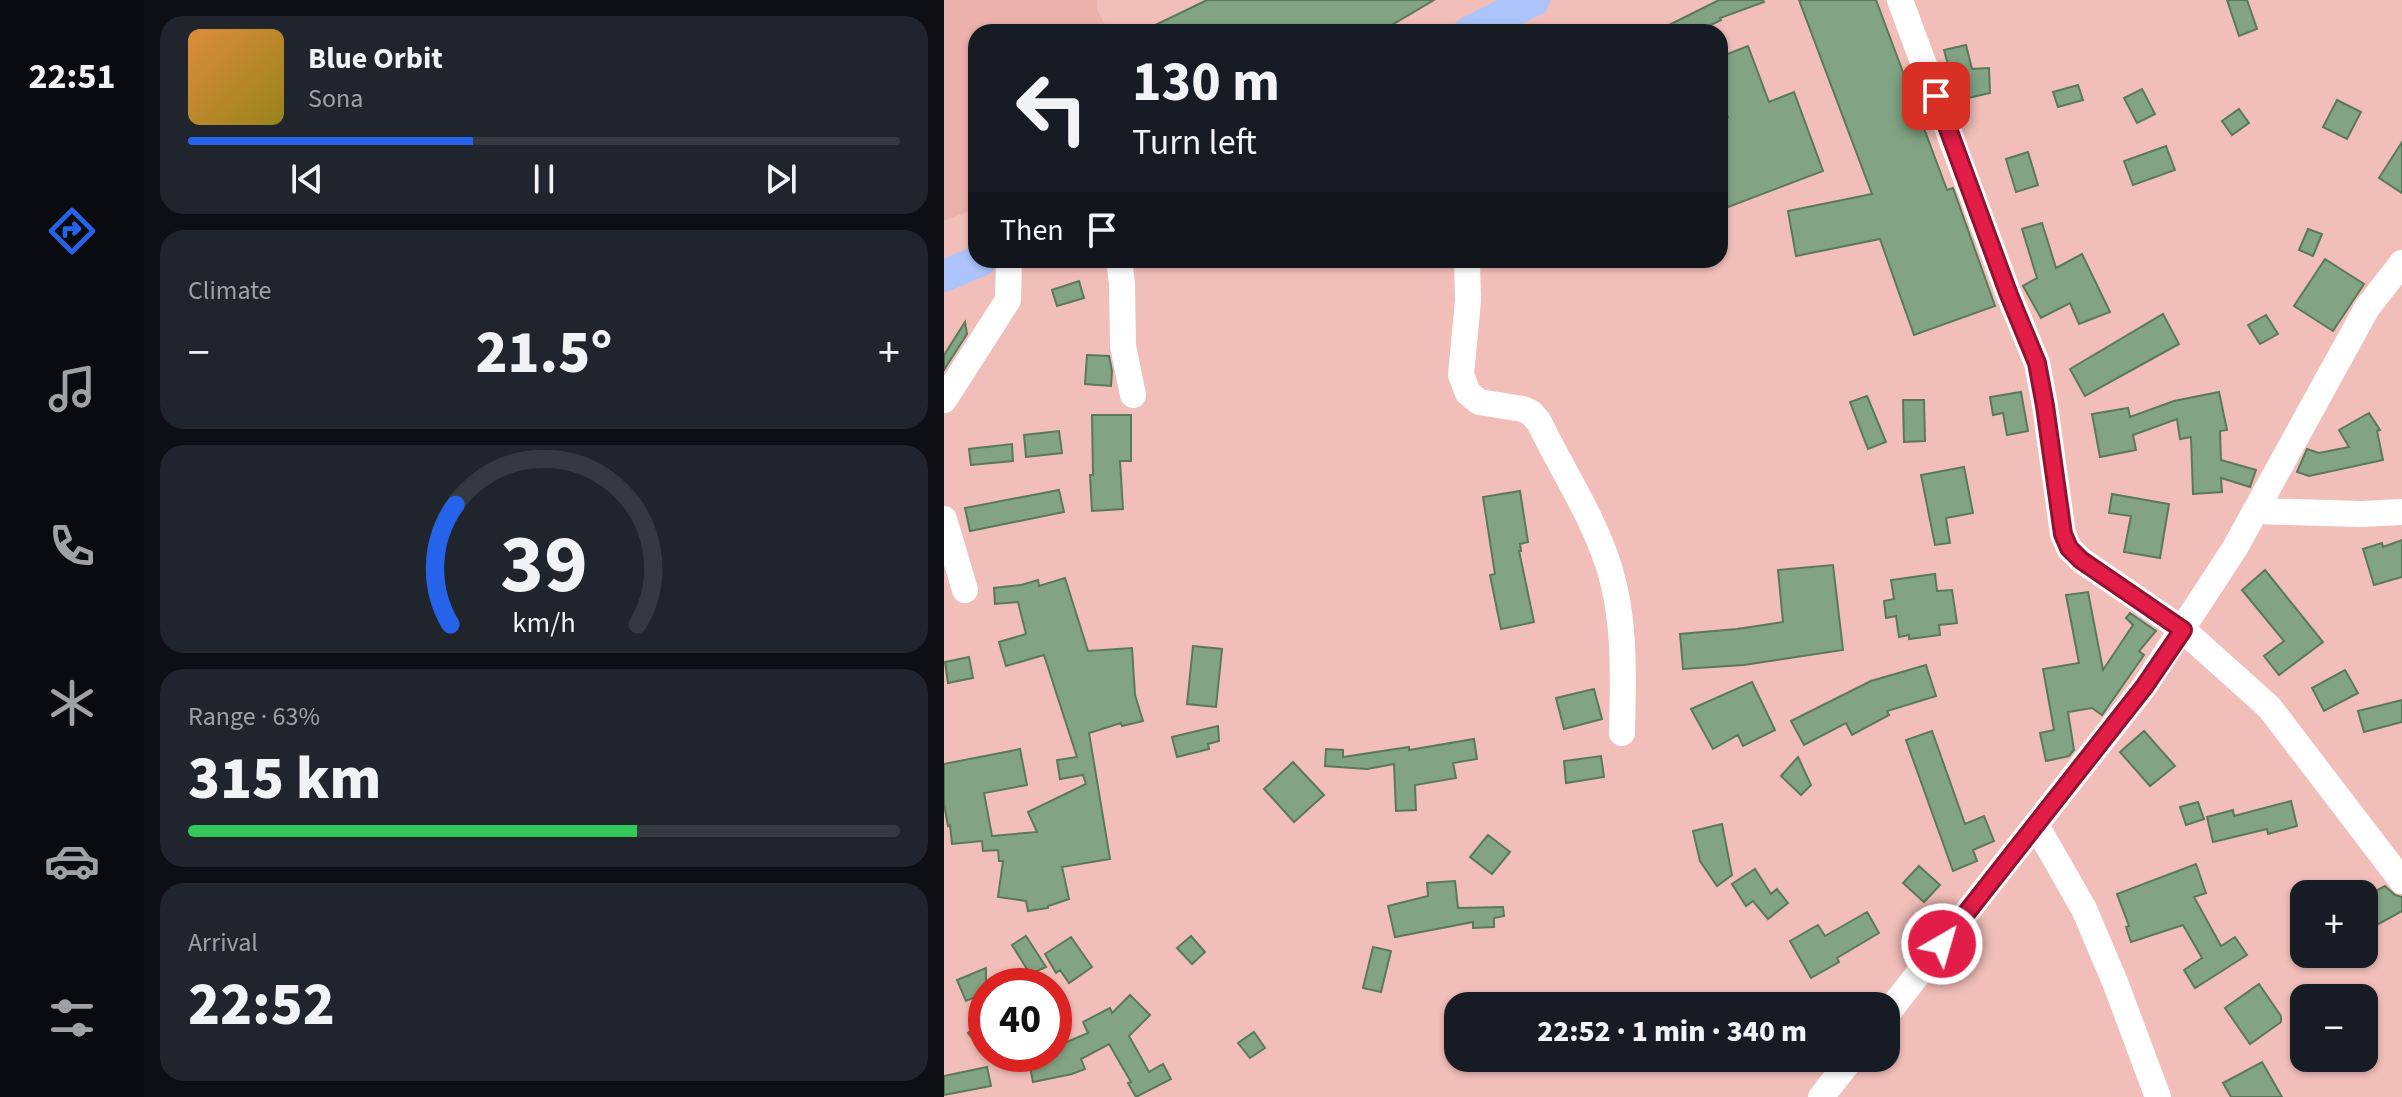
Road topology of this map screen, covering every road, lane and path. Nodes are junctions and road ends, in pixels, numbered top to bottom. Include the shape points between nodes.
1 (1534, 0) edge
2 (1900, 0) edge
3 (1485, 24) edge
4 (2402, 263) edge
5 (968, 266) edge
6 (1009, 268) edge
7 (1120, 268) edge
8 (1467, 268) edge
9 (944, 276) edge
10 (1133, 395) dead end
11 (944, 400) edge
12 (2255, 511) junction
13 (2402, 512) edge
14 (944, 519) edge
15 (965, 590) dead end
16 (2183, 630) junction
17 (1622, 733) dead end
18 (2036, 825) junction
19 (2402, 881) edge
20 (1900, 997) edge
21 (1841, 1072) edge
22 (1821, 1097) edge
23 (2158, 1097) edge

1 - 3 main road
2 - 16 street via 2037,363 2069,548
4 - 12 street via 2367,308
5 - 9 main road
6 - 11 street via 1008,300
7 - 10 street via 1123,346
8 - 17 street via 1461,375 1468,393 1479,402 1523,409 1539,422 1609,567 1621,627
12 - 13 street
12 - 16 street
14 - 15 street
16 - 18 street
16 - 19 street via 2269,707
18 - 20 street
18 - 23 street via 2084,909
21 - 22 street

